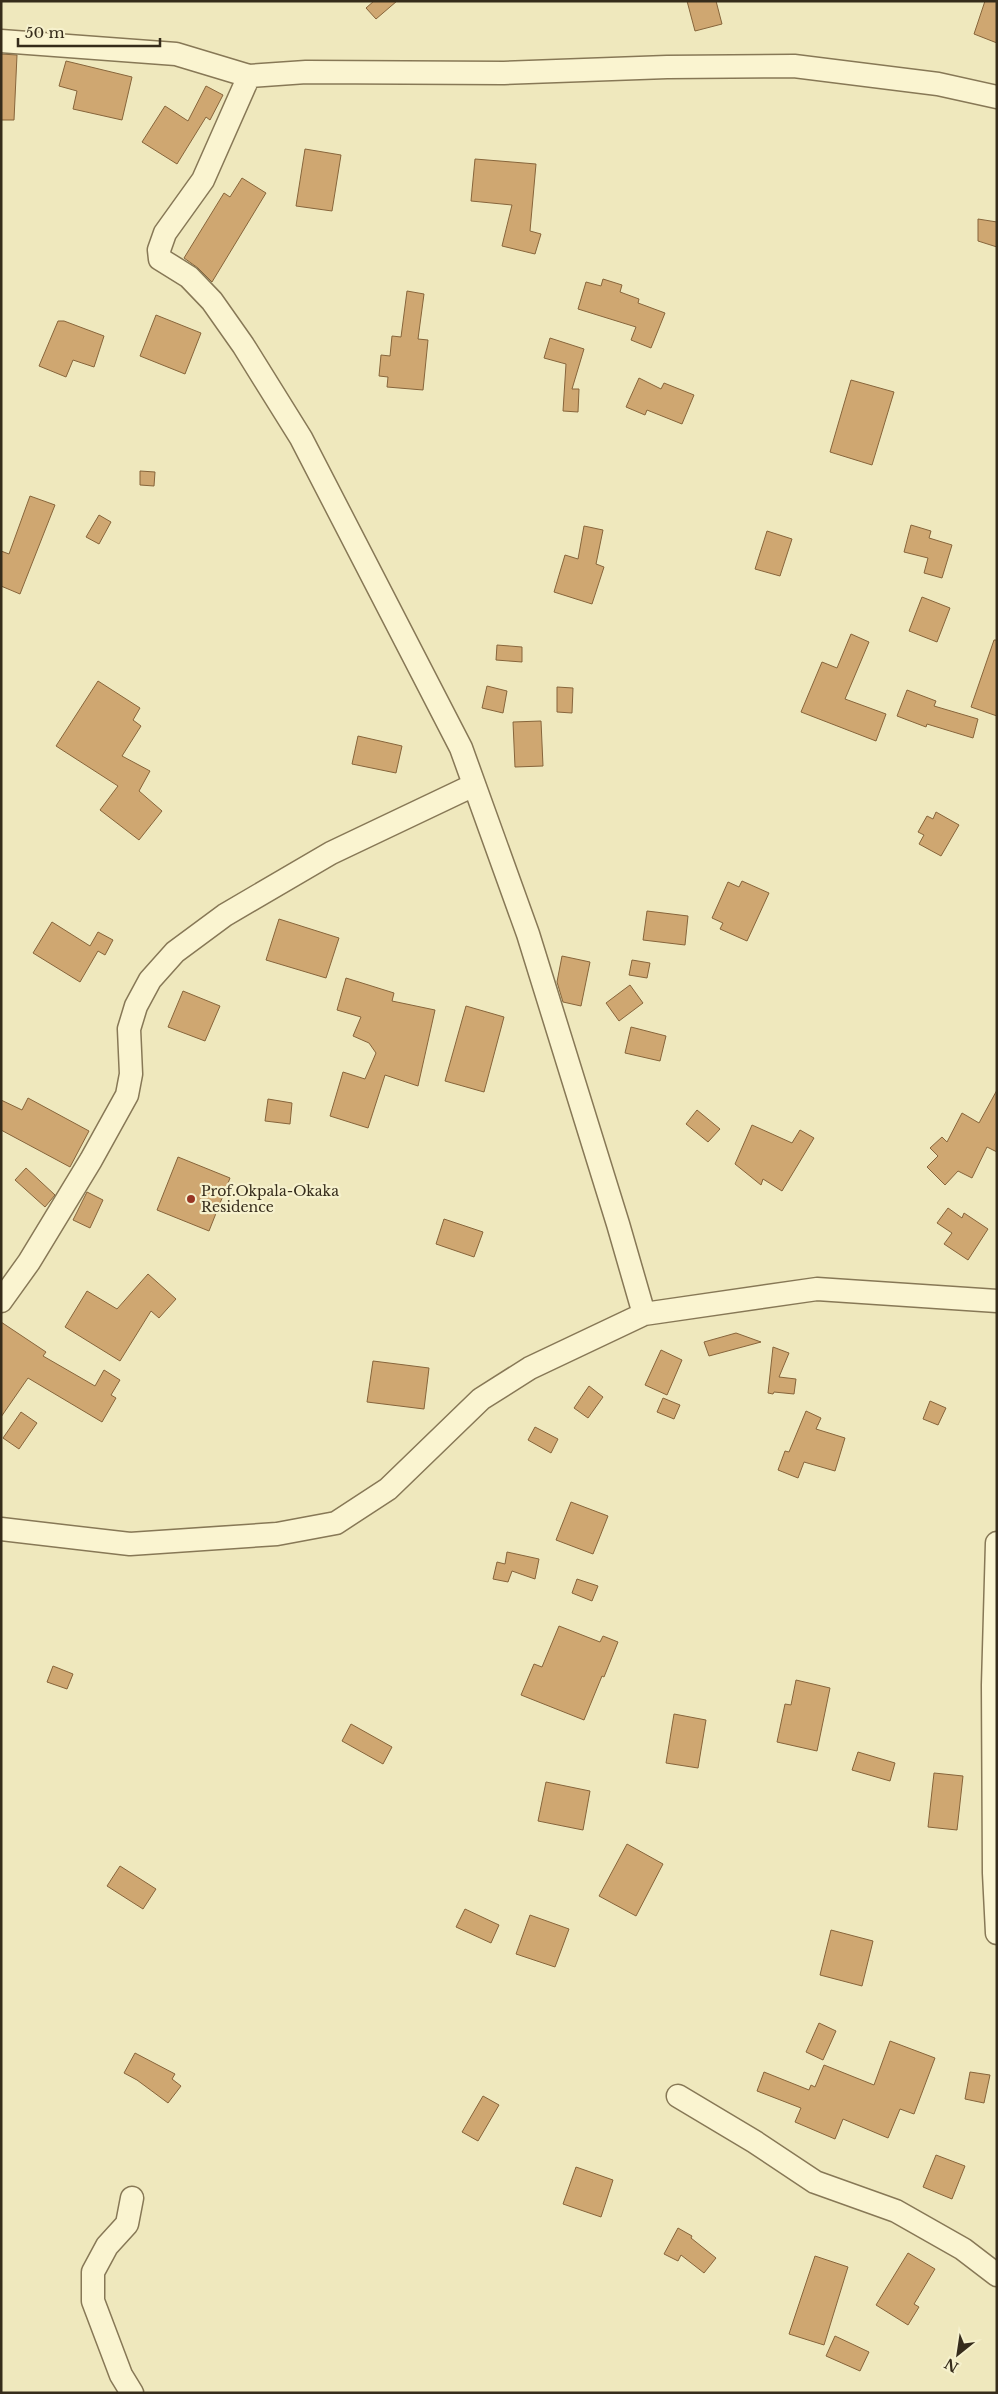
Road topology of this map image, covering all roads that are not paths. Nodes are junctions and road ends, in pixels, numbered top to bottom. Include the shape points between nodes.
1 (1, 41) edge
2 (249, 76) junction
3 (997, 96) edge
4 (474, 785) junction
5 (1, 1301) edge
6 (997, 1301) edge
7 (644, 1314) junction
8 (1, 1529) edge
9 (997, 1543) edge
10 (997, 1933) edge
11 (678, 2096) dead end
12 (132, 2198) dead end
13 (997, 2275) edge
14 (132, 2393) edge

1 - 2 street via 176,54
2 - 3 street via 306,72 504,73 794,66 938,84
2 - 4 street via 203,180 166,233 158,250 160,259 189,277 212,301 301,438 461,748
4 - 5 street via 330,853 225,915 175,952 150,980 136,1006 129,1029 131,1074 127,1095 91,1160
4 - 7 street via 528,934
6 - 7 street via 817,1289
7 - 8 street via 530,1368 481,1399 388,1489 336,1523 277,1534 130,1544
9 - 10 street via 993,1685
11 - 13 street via 815,2182 896,2211 963,2249
12 - 14 street via 127,2224 107,2246 93,2272 93,2301 121,2375

